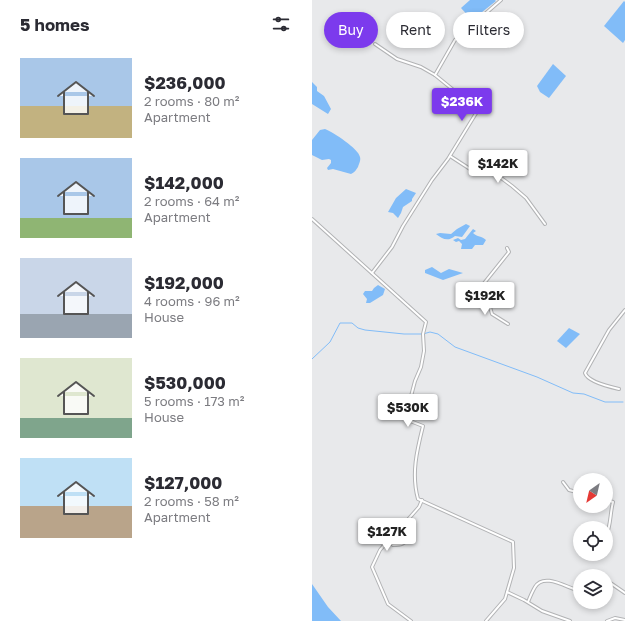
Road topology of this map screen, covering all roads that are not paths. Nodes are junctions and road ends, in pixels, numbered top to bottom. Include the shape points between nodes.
1 (501, 0) edge
2 (378, 46) edge
3 (435, 75) junction
4 (450, 156) junction
5 (312, 219) edge
6 (545, 224) dead end
7 (507, 248) dead end
8 (372, 273) junction
9 (476, 293) junction
10 (462, 299) dead end
11 (625, 310) edge
12 (508, 324) dead end
13 (619, 388) dead end
14 (563, 482) dead end
15 (573, 491) edge
16 (422, 500) junction
17 (613, 585) edge
18 (573, 589) edge
19 (507, 592) junction
20 (625, 593) edge
21 (528, 602) junction
22 (625, 618) edge
23 (411, 621) edge
24 (486, 621) edge
25 (570, 621) edge
26 (607, 621) edge

1 - 3 street via 455,40
2 - 3 street via 397,58
3 - 4 street via 478,110
4 - 6 street via 470,169 485,166 526,198
4 - 8 street via 432,180 392,247
5 - 8 street
7 - 9 street via 509,252
8 - 16 street via 426,322 421,367 405,420 423,426 415,460 416,492 418,499
9 - 10 street
9 - 12 street via 490,307 492,314
11 - 13 street via 609,330 585,373 600,384
14 - 15 street
16 - 19 street via 513,542 514,568
16 - 23 street via 403,527 408,532 408,540 400,545 386,542 372,567 388,604
17 - 20 street
18 - 21 street via 547,581 541,582 535,586
19 - 21 street
19 - 24 street via 505,599
21 - 25 street via 542,611
22 - 26 street

